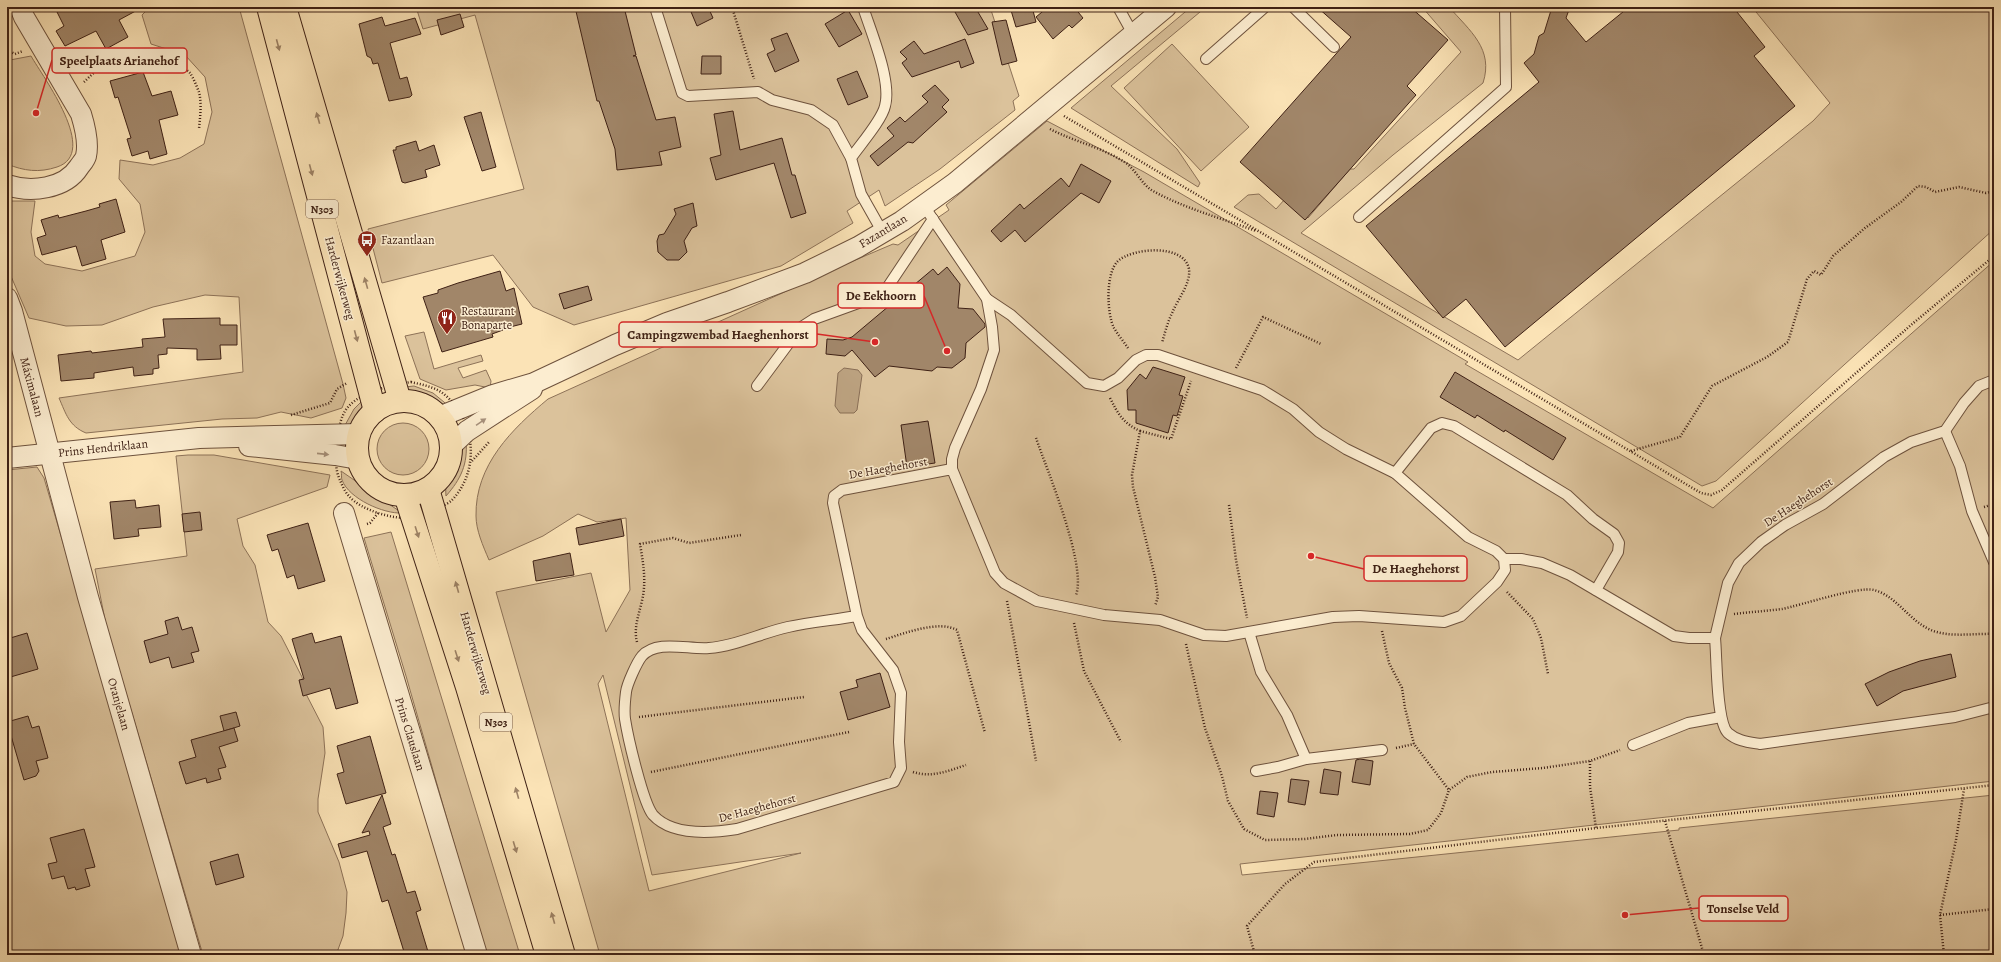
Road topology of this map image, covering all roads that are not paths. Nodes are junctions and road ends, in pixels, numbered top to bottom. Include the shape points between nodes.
1 (20, 7) edge
2 (268, 7) edge
3 (285, 7) edge
4 (655, 7) edge
5 (863, 7) edge
6 (1118, 7) edge
7 (1166, 7) edge
8 (1265, 7) edge
9 (1293, 7) edge
10 (1505, 7) edge
11 (1133, 34) junction
12 (1334, 47) dead end
13 (1206, 59) dead end
14 (850, 158) junction
15 (7, 185) edge
16 (928, 212) junction
17 (1359, 217) dead end
18 (883, 233) junction
19 (7, 298) edge
20 (987, 299) junction
21 (553, 374) junction
22 (1994, 380) edge
23 (757, 386) dead end
24 (400, 401) junction
25 (375, 411) junction
26 (449, 413) junction
27 (1945, 430) junction
28 (359, 434) junction
29 (199, 438) junction
30 (451, 446) junction
31 (49, 453) junction
32 (7, 458) edge
33 (358, 460) junction
34 (952, 469) junction
35 (1395, 472) junction
36 (405, 495) junction
37 (431, 499) junction
38 (344, 513) dead end
39 (1504, 559) junction
40 (1994, 562) edge
41 (1596, 590) junction
42 (857, 616) junction
43 (1249, 632) junction
44 (1715, 638) junction
45 (1994, 707) edge
46 (1721, 717) junction
47 (1633, 745) road end
48 (1382, 750) road end
49 (1306, 759) junction
50 (1256, 771) dead end
51 (191, 955) edge
52 (477, 955) edge
53 (547, 955) edge
54 (564, 955) edge

1 - 15 street via 85,126 86,157 74,174 48,188
2 -> 25 main road, Harderwijkerweg / N303
24 -> 3 main road, Harderwijkerweg / N303
4 - 14 lane via 682,93 688,96 758,92 772,100 811,110 833,125
5 - 14 lane via 886,79 885,106 873,128
6 - 11 lane
7 - 11 street, Fazantlaan
8 - 13 lane
9 - 12 lane
10 - 17 lane via 1506,87
11 - 16 street, Fazantlaan via 955,182
14 - 18 lane via 861,194
16 - 18 street, Fazantlaan
16 - 20 lane
16 - 23 lane via 887,288 872,298 814,319 800,328
18 - 21 street, Fazantlaan via 805,273 667,323
19 - 31 street, Máximalaan
20 - 34 lane via 994,350 981,389 955,448
20 - 35 lane via 1011,315 1087,383 1104,386 1118,378 1136,360 1146,355 1158,355 1262,390 1294,409 1319,432 1346,449
21 - 26 street, Fazantlaan
30 -> 21 street, Fazantlaan via 468,431
22 - 27 lane via 1979,386
24 - 25 main road via 387,404
24 - 26 main road via 415,402
25 - 28 main road
26 - 30 main road via 447,429
27 - 40 lane via 1960,466 1972,511
27 - 44 lane, De Haeghehorst via 1911,442 1884,457 1823,504 1761,542 1739,563 1728,583
28 - 29 street, Prins Hendriklaan via 338,432
28 - 33 main road
29 - 31 street, Prins Hendriklaan
29 -> 33 street, Prins Hendriklaan
30 - 37 main road via 449,463
31 - 32 street, Prins Hendriklaan
31 - 51 street, Oranjelaan
33 - 36 main road via 375,486 390,493
34 - 42 lane, De Haeghehorst via 842,490 834,496 839,539
34 - 43 lane via 995,573 1004,583 1037,601 1071,609 1160,620 1204,635 1226,636
35 - 39 lane via 1468,537 1496,551
35 - 41 lane via 1431,428 1442,423 1454,426 1567,495 1614,534 1619,543 1618,552
36 - 37 main road
36 -> 53 main road, Harderwijkerweg / N303 via 467,687
54 -> 37 main road, Harderwijkerweg / N303
38 - 52 street, Prins Clauslaan
39 - 41 lane via 1542,563
39 - 43 lane via 1505,570 1497,582 1461,616 1444,622 1379,617 1333,617
41 - 44 lane via 1674,636
42 - 42 lane, De Haeghehorst via 788,627 720,647 664,647 642,656 626,691 625,718 644,796 653,815 669,826 698,832 716,832 737,829 894,782 901,768 901,693 893,670 862,630
43 - 49 lane via 1262,672 1287,715
44 - 46 lane, De Haeghehorst
45 - 46 lane, De Haeghehorst via 1955,717 1760,744 1740,741 1727,732
46 - 47 lane via 1688,723
48 - 49 lane
49 - 50 lane via 1278,768

